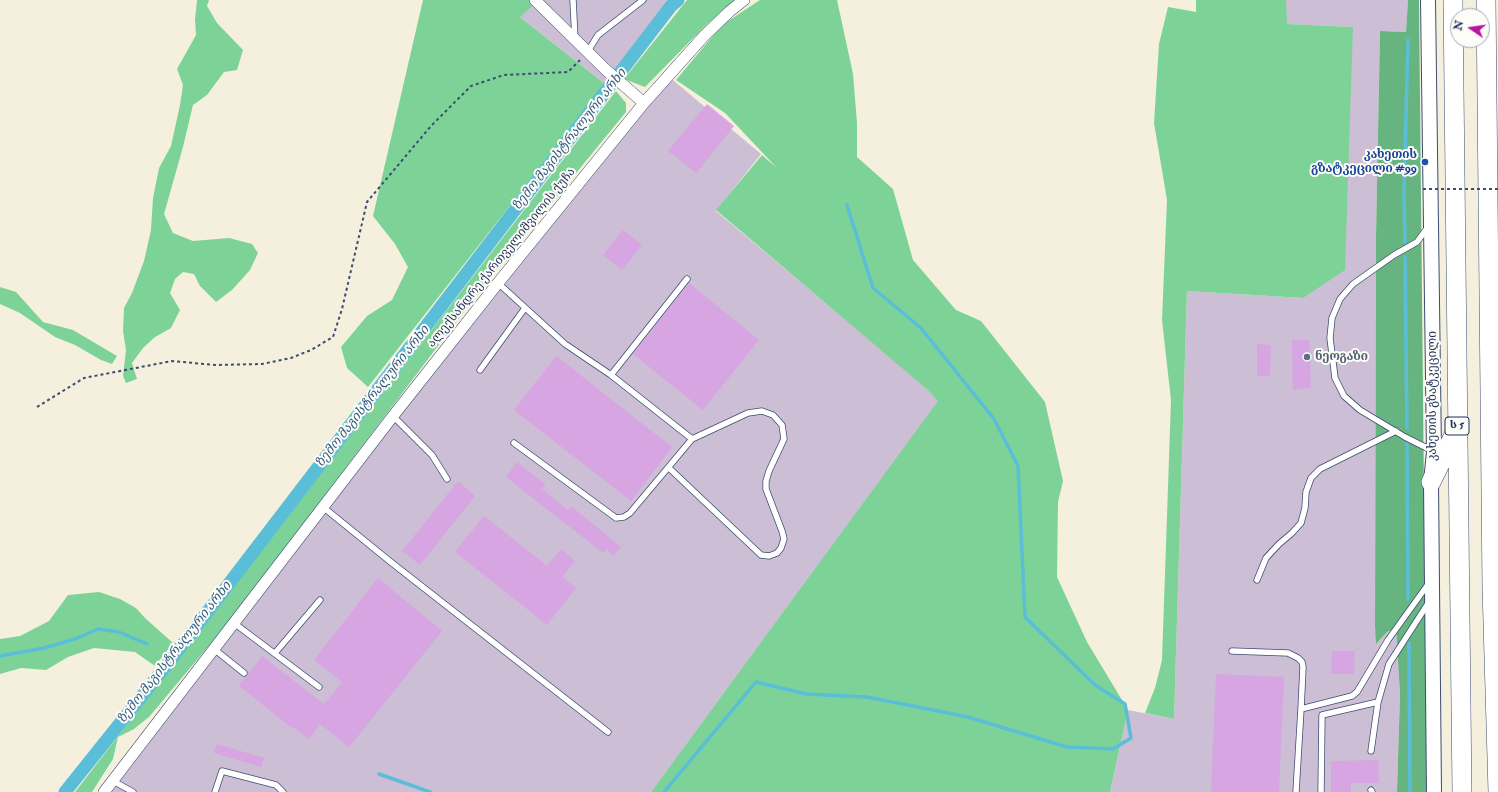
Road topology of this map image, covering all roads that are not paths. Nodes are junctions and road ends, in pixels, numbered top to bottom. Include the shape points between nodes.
1 (535, 0) edge
2 (573, 0) edge
3 (643, 0) edge
4 (744, 0) edge
5 (1428, 0) edge
6 (1445, 0) edge
7 (1453, 0) edge
8 (1492, 0) edge
9 (1490, 12) edge
10 (575, 39) junction
11 (1486, 48) edge
12 (588, 51) junction
13 (1453, 59) junction
14 (644, 103) junction
15 (1431, 222) junction
16 (687, 279) dead end
17 (498, 283) junction
18 (526, 308) junction
19 (480, 370) dead end
20 (611, 375) junction
21 (393, 416) junction
22 (1457, 428) junction
23 (1396, 431) junction
24 (692, 439) junction
25 (514, 443) dead end
26 (1434, 452) junction
27 (669, 468) junction
28 (447, 479) dead end
29 (1431, 482) junction
30 (323, 507) junction
31 (1432, 579) junction
32 (1257, 580) dead end
33 (1432, 597) junction
34 (320, 600) dead end
35 (234, 623) junction
36 (214, 649) junction
37 (1232, 651) dead end
38 (275, 653) junction
39 (244, 673) dead end
40 (319, 687) dead end
41 (1378, 702) junction
42 (1301, 709) junction
43 (608, 732) dead end
44 (1371, 751) dead end
45 (113, 781) junction
46 (104, 792) edge
47 (134, 792) edge
48 (215, 792) edge
49 (283, 792) edge
50 (1296, 792) edge
51 (1321, 792) edge
52 (1434, 792) edge
53 (1462, 792) edge
54 (1498, 792) edge

1 - 10 street
2 - 10 lane
3 - 12 lane via 598,35
4 - 14 street, ალექსანდრე ქართველიშვილის ქუჩა via 704,36
5 - 15 street, კახეთის გზატკეცილი
6 - 13 highway
7 - 13 highway, კახეთის გზატკეცილი / ს 5
8 - 9 highway
10 - 12 street
11 - 54 highway via 1492,588
12 - 14 street
13 - 22 highway, კახეთის გზატკეცილი / ს 5
14 - 17 street, ალექსანდრე ქართველიშვილის ქუჩა
15 - 23 lane via 1418,242 1394,255 1353,284 1340,299 1332,318 1330,338 1334,378 1344,396 1360,410
15 - 26 street, კახეთის გზატკეცილი
16 - 20 lane
17 - 18 lane
17 - 21 street, ალექსანდრე ქართველიშვილის ქუჩა
18 - 19 lane
18 - 20 lane via 565,344
20 - 24 lane
21 - 28 lane via 432,456
21 - 30 street, ალექსანდრე ქართველიშვილის ქუჩა
22 - 29 highway
22 - 53 highway, კახეთის გზატკეცილი / ს 5
23 - 26 lane
23 - 32 lane via 1320,469 1311,478 1301,523 1266,558
24 - 27 lane
24 - 27 lane via 748,413 762,411 773,415 782,425 784,439 766,481 766,489 784,539 781,548 769,556 761,555
25 - 27 lane via 616,518 630,513
26 - 29 street, კახეთის გზატკეცილი
29 - 31 street, კახეთის გზატკეცილი
30 - 35 street, ალექსანდრე ქართველიშვილის ქუჩა
30 - 43 lane
31 - 33 street, კახეთის გზატკეცილი
31 - 42 lane via 1388,640 1357,692 1352,696
33 - 41 lane via 1389,664
33 - 52 street, კახეთის გზატკეცილი
34 - 38 lane
35 - 36 street, ალექსანდრე ქართველიშვილის ქუჩა
35 - 38 lane
36 - 39 lane
36 - 45 street, ალექსანდრე ქართველიშვილის ქუჩა
37 - 42 lane via 1288,653 1298,658 1303,667
38 - 40 lane
41 - 44 lane
41 - 51 lane via 1322,715
42 - 50 lane
45 - 46 street, ალექსანდრე ქართველიშვილის ქუჩა
45 - 47 lane
48 - 49 lane via 222,771 276,785

